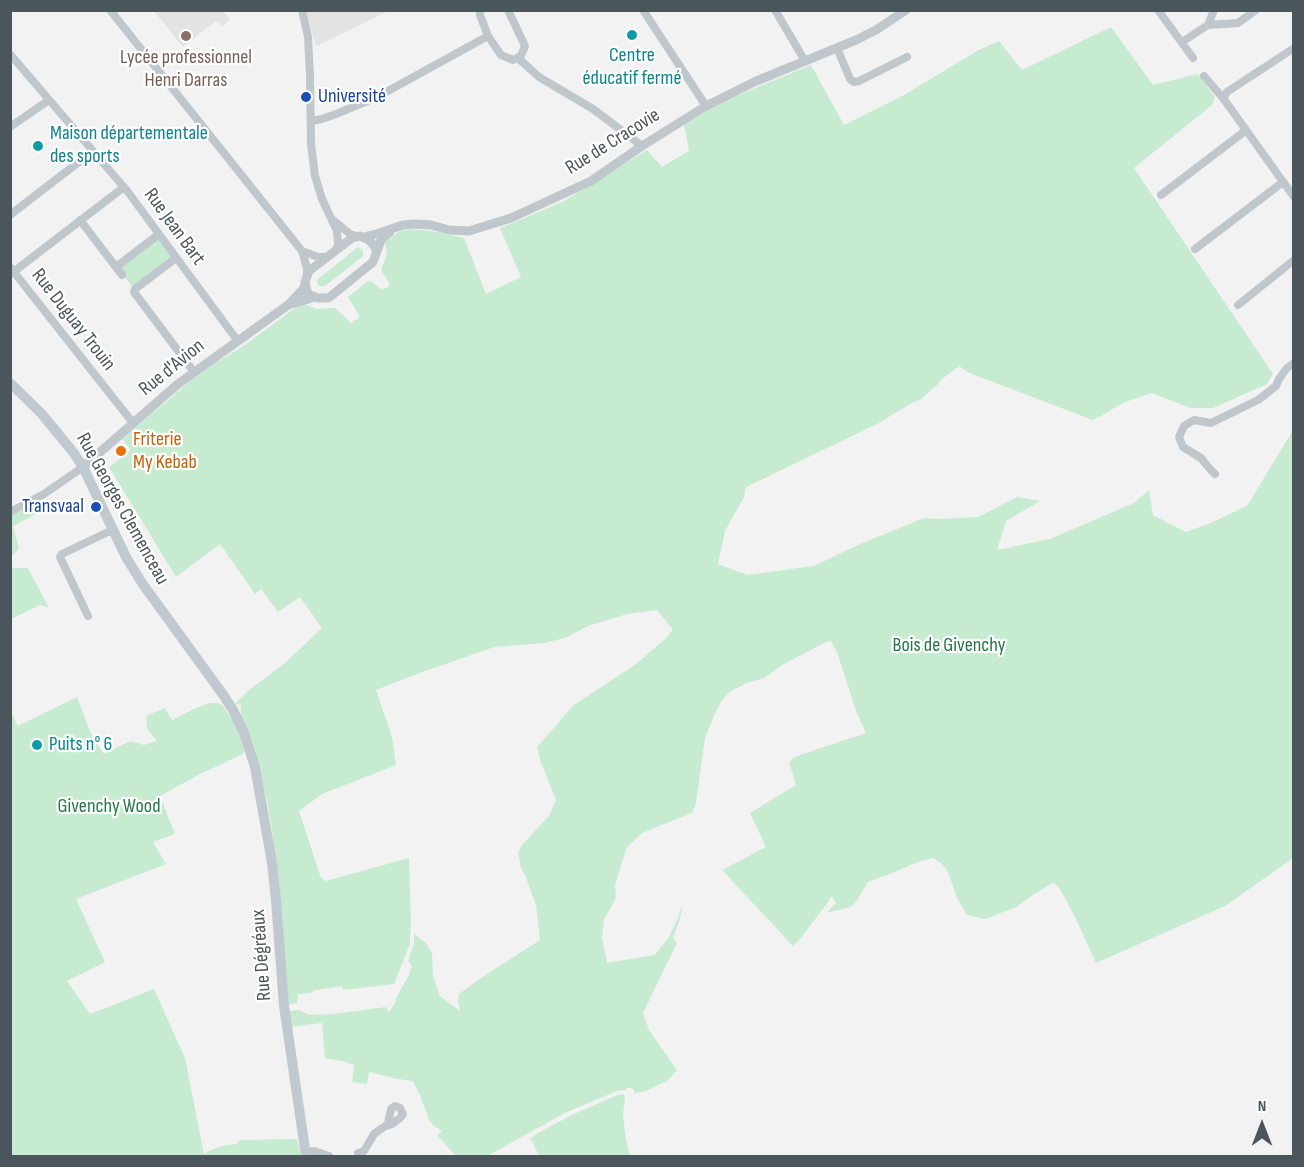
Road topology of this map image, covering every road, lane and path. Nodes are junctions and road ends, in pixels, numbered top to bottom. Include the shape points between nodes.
1 (110, 10) edge
2 (302, 10) edge
3 (480, 10) edge
4 (508, 10) edge
5 (643, 10) edge
6 (775, 10) edge
7 (906, 10) edge
8 (1158, 10) edge
9 (1214, 10) edge
10 (1256, 10) edge
11 (1208, 25) junction
12 (488, 36) junction
13 (1182, 42) junction
14 (837, 48) junction
15 (1293, 48) edge
16 (10, 54) edge
17 (907, 57) dead end
18 (519, 58) junction
19 (1192, 58) dead end
20 (805, 61) junction
21 (15, 67) edge
22 (1204, 76) dead end
23 (1223, 98) junction
24 (49, 100) junction
25 (706, 106) junction
26 (311, 121) junction
27 (10, 127) edge
28 (1245, 130) junction
29 (642, 146) junction
30 (93, 151) junction
31 (1283, 182) junction
32 (124, 187) junction
33 (1161, 195) dead end
34 (1293, 197) edge
35 (10, 215) edge
36 (332, 219) junction
37 (80, 220) junction
38 (393, 228) junction
39 (159, 234) junction
40 (360, 237) junction
41 (337, 249) junction
42 (1195, 249) dead end
43 (302, 251) junction
44 (376, 251) junction
45 (327, 257) junction
46 (176, 258) junction
47 (1293, 260) edge
48 (116, 267) junction
49 (12, 270) edge
50 (307, 273) junction
51 (122, 275) dead end
52 (305, 285) junction
53 (315, 297) junction
54 (288, 305) junction
55 (1238, 305) dead end
56 (237, 340) junction
57 (1293, 363) edge
58 (194, 372) junction
59 (10, 383) edge
60 (133, 423) junction
61 (82, 467) junction
62 (1215, 474) dead end
63 (10, 512) edge
64 (113, 531) junction
65 (88, 616) dead end
66 (250, 751) joint
67 (386, 1126) dead end
68 (358, 1153) dead end
69 (306, 1154) edge
70 (329, 1156) edge

1 - 43 street
2 - 26 street via 308,37
3 - 12 street
4 - 18 street via 524,43
5 - 25 street
6 - 20 street
7 - 14 street, Rue de Cracovie via 876,30
8 - 13 street
9 - 11 street
10 - 11 street via 1238,23
11 - 13 street
12 - 18 street via 501,55
12 - 26 street via 377,97
13 - 19 street
14 - 17 street via 854,82
14 - 20 street, Rue de Cracovie
15 - 23 street
16 - 21 street, Rue Jean Bart
18 - 29 street via 539,77
20 - 25 street, Rue de Cracovie
21 - 24 street, Rue Jean Bart
22 - 23 street
23 - 28 street
24 - 27 street
24 - 30 street, Rue Jean Bart
25 - 29 street, Rue de Cracovie
26 - 36 street via 315,176
28 - 31 street
28 - 33 street
29 - 38 street, Rue de Cracovie via 591,181 479,229 460,231 413,224
30 - 32 street, Rue Jean Bart
30 - 35 street
31 - 34 street
31 - 42 street
32 - 37 street
32 - 39 street, Rue Jean Bart
36 - 40 street
36 - 41 street via 338,236
37 - 48 street
37 - 49 street
38 - 40 street, Rue de Cracovie
38 - 44 street
39 - 46 street, Rue Jean Bart
39 - 48 street
40 - 41 street, Rue de Cracovie
40 - 44 street via 372,242
41 - 45 street, Rue de Cracovie
43 - 45 street
43 - 50 street
44 - 53 street, Rue d'Avion via 373,262 331,296
45 - 50 street, Rue de Cracovie
46 - 56 street, Rue Jean Bart
46 - 58 street via 134,292
47 - 55 street
48 - 51 street
49 - 60 street, Rue Duguay Trouin
50 - 52 street
52 - 53 street
52 - 54 street, Rue d'Avion
53 - 54 street, Rue d'Avion
54 - 56 street, Rue d'Avion
56 - 58 street, Rue d'Avion
57 - 62 street via 1276,386 1258,400 1211,423 1194,420 1184,426 1179,437 1183,447 1201,458
58 - 60 street, Rue d'Avion
59 - 61 main road, Rue Georges Clemenceau via 60,435
60 - 61 street, Rue d'Avion
61 - 63 street
61 - 64 main road, Rue Georges Clemenceau
64 - 65 street via 60,557
64 - 66 main road, Rue Georges Clemenceau via 142,583 233,710
66 - 69 main road, Rue Dégréaux via 272,863 284,1006
67 - 68 street
69 - 70 street via 314,1151

